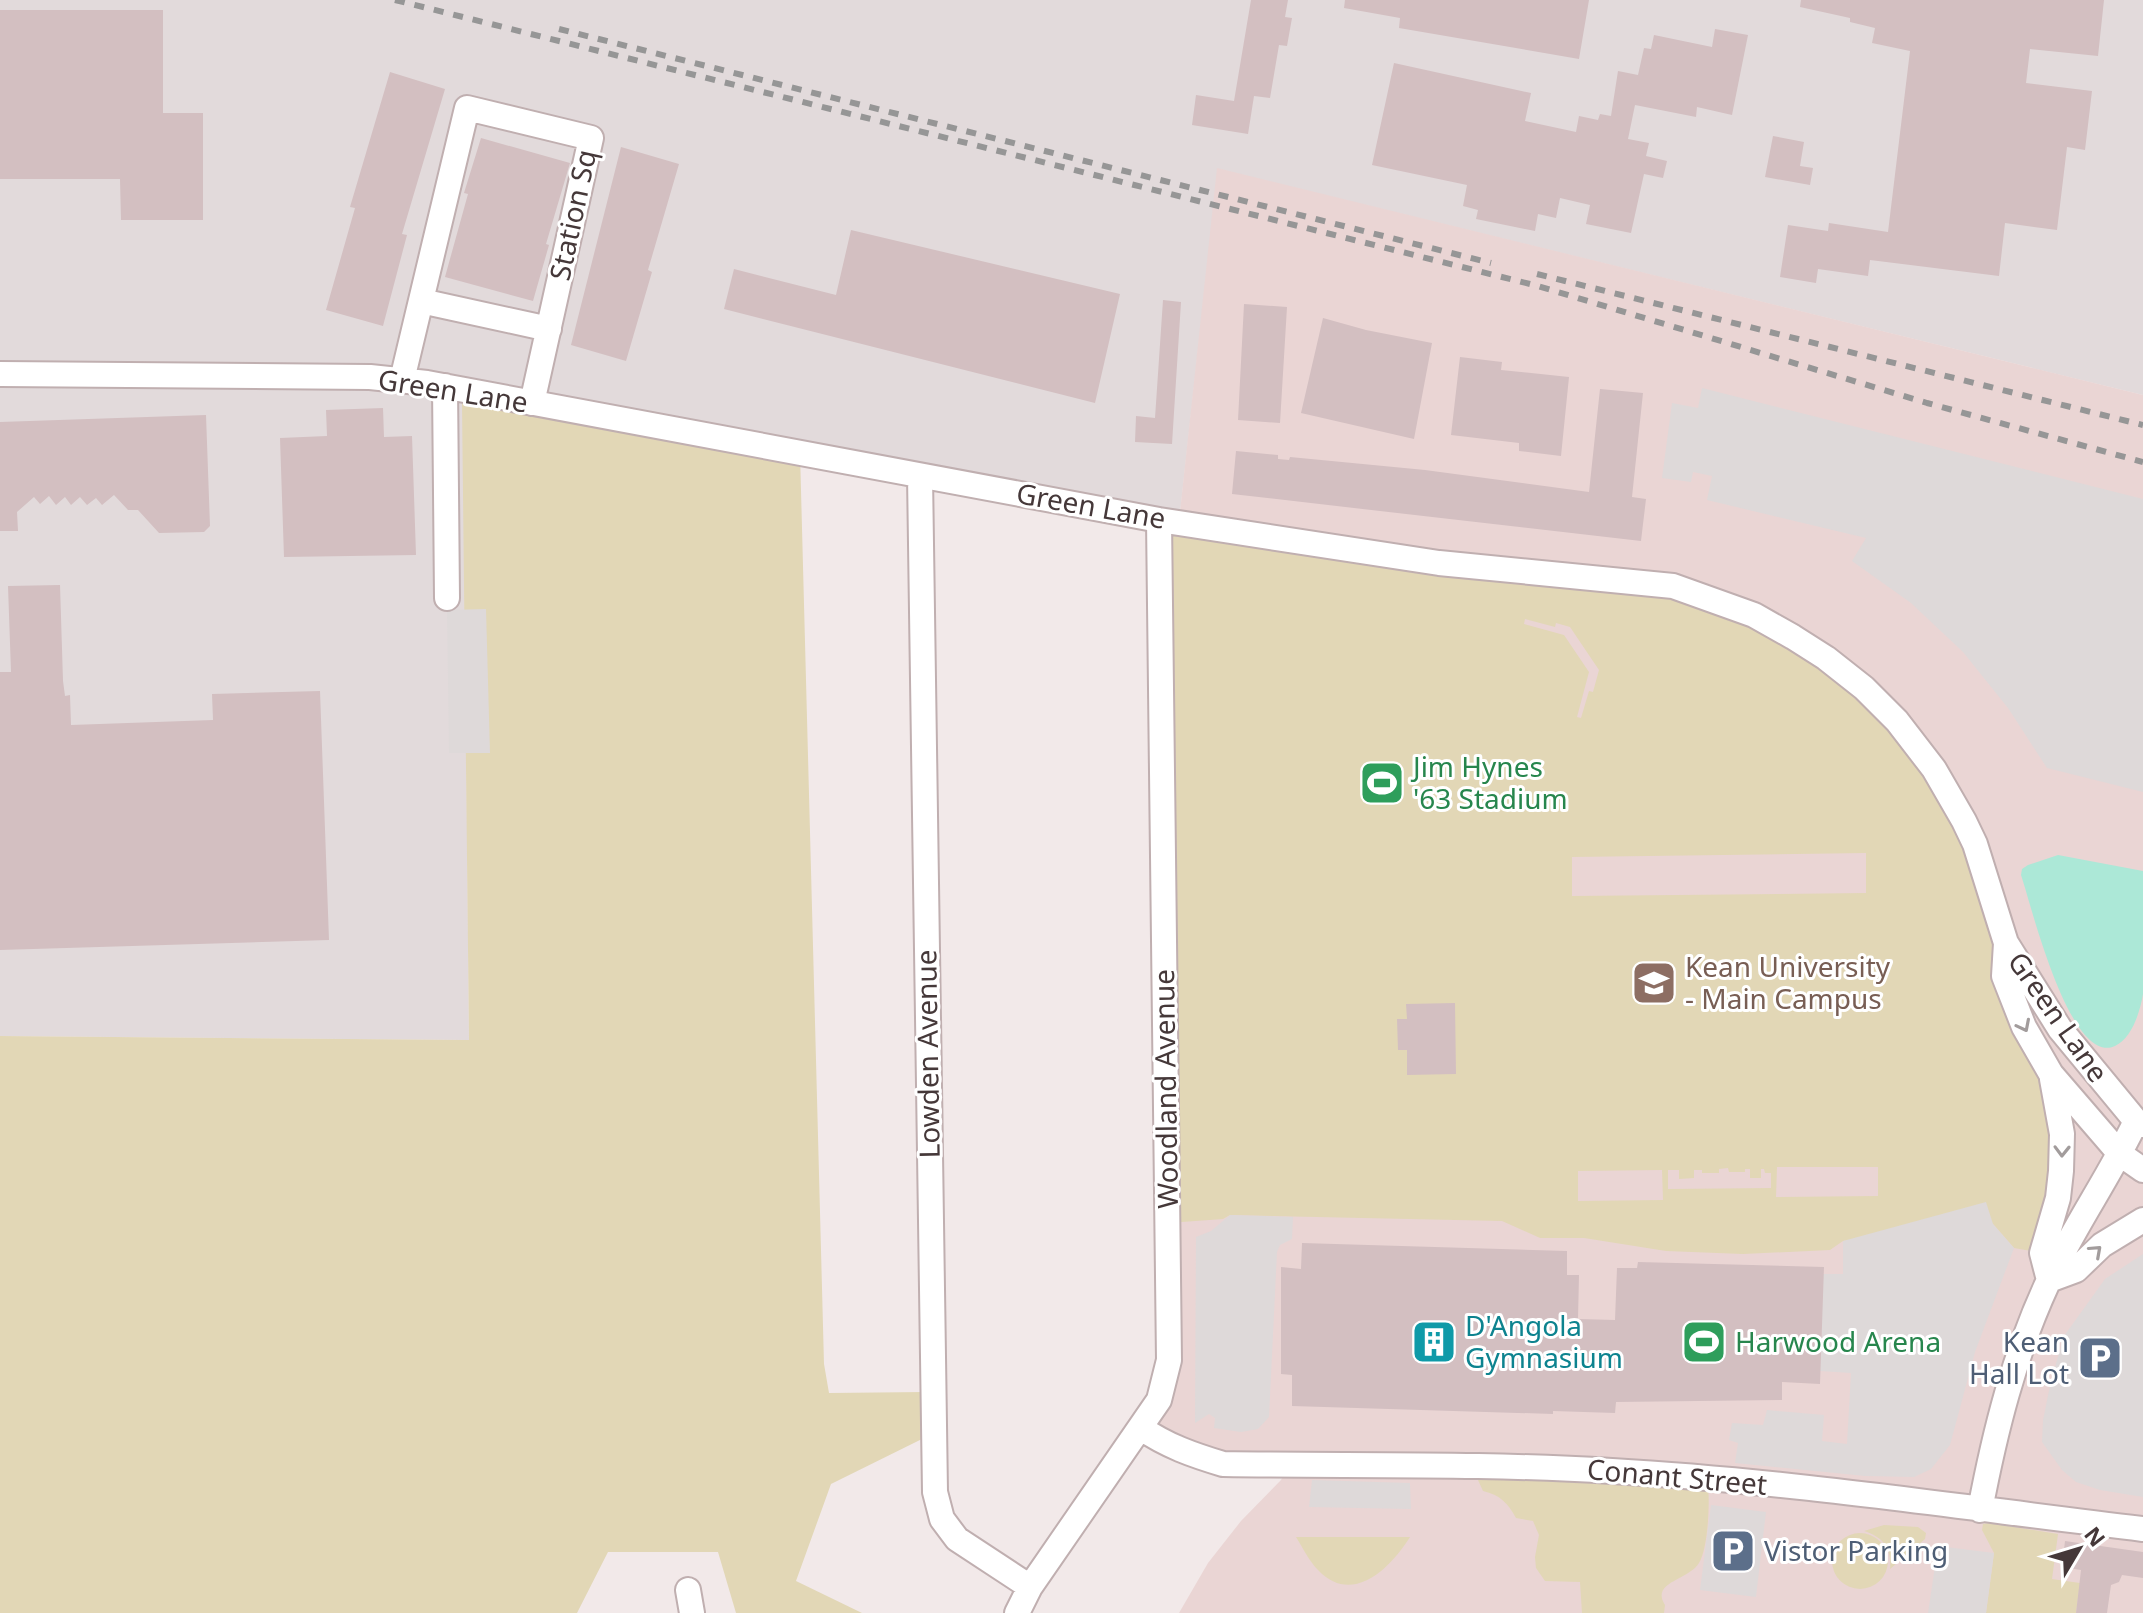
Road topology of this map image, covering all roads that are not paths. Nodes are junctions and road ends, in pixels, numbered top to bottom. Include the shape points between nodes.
1 (421, 301) junction
2 (549, 329) junction
3 (0, 374) edge
4 (402, 380) junction
5 (445, 386) junction
6 (532, 403) junction
7 (920, 476) junction
8 (1159, 520) junction
9 (447, 598) dead end
10 (2006, 943) junction
11 (2051, 1074) junction
12 (2140, 1123) edge
13 (2120, 1154) junction
14 (2143, 1170) edge
15 (2143, 1220) edge
16 (2049, 1280) junction
17 (1141, 1428) junction
18 (1980, 1510) junction
19 (2143, 1529) edge
20 (1030, 1587) junction
21 (1017, 1613) edge

1 - 2 street
1 - 2 street, Station Sq via 467,108 591,138
1 - 4 street, Station Sq
2 - 6 street, Station Sq
3 - 4 street, Green Lane
4 - 5 street, Green Lane
5 - 6 street, Green Lane
5 - 9 street
6 - 7 street, Green Lane
7 - 8 street, Green Lane
7 - 20 street, Lowden Avenue via 935,1492 942,1519 957,1539
8 - 10 street, Green Lane via 1439,563 1673,586 1754,615 1864,688 1914,742 1975,844
8 - 17 street, Woodland Avenue via 1169,1360 1159,1400
10 -> 11 street, Green Lane via 2004,976 2024,1027
10 - 12 street, Green Lane via 2060,1029
11 - 13 street, Green Lane
11 -> 16 street via 2062,1134 2058,1198 2042,1253
12 - 13 street
13 - 14 street, Green Lane
13 - 16 street
16 -> 15 street via 2076,1270 2102,1245
16 - 18 street via 2018,1353
17 - 18 street, Conant Street via 1180,1450 1223,1464 1611,1470
17 - 20 street, Woodland Avenue
18 - 19 street, Conant Street
20 - 21 street, Woodland Avenue

